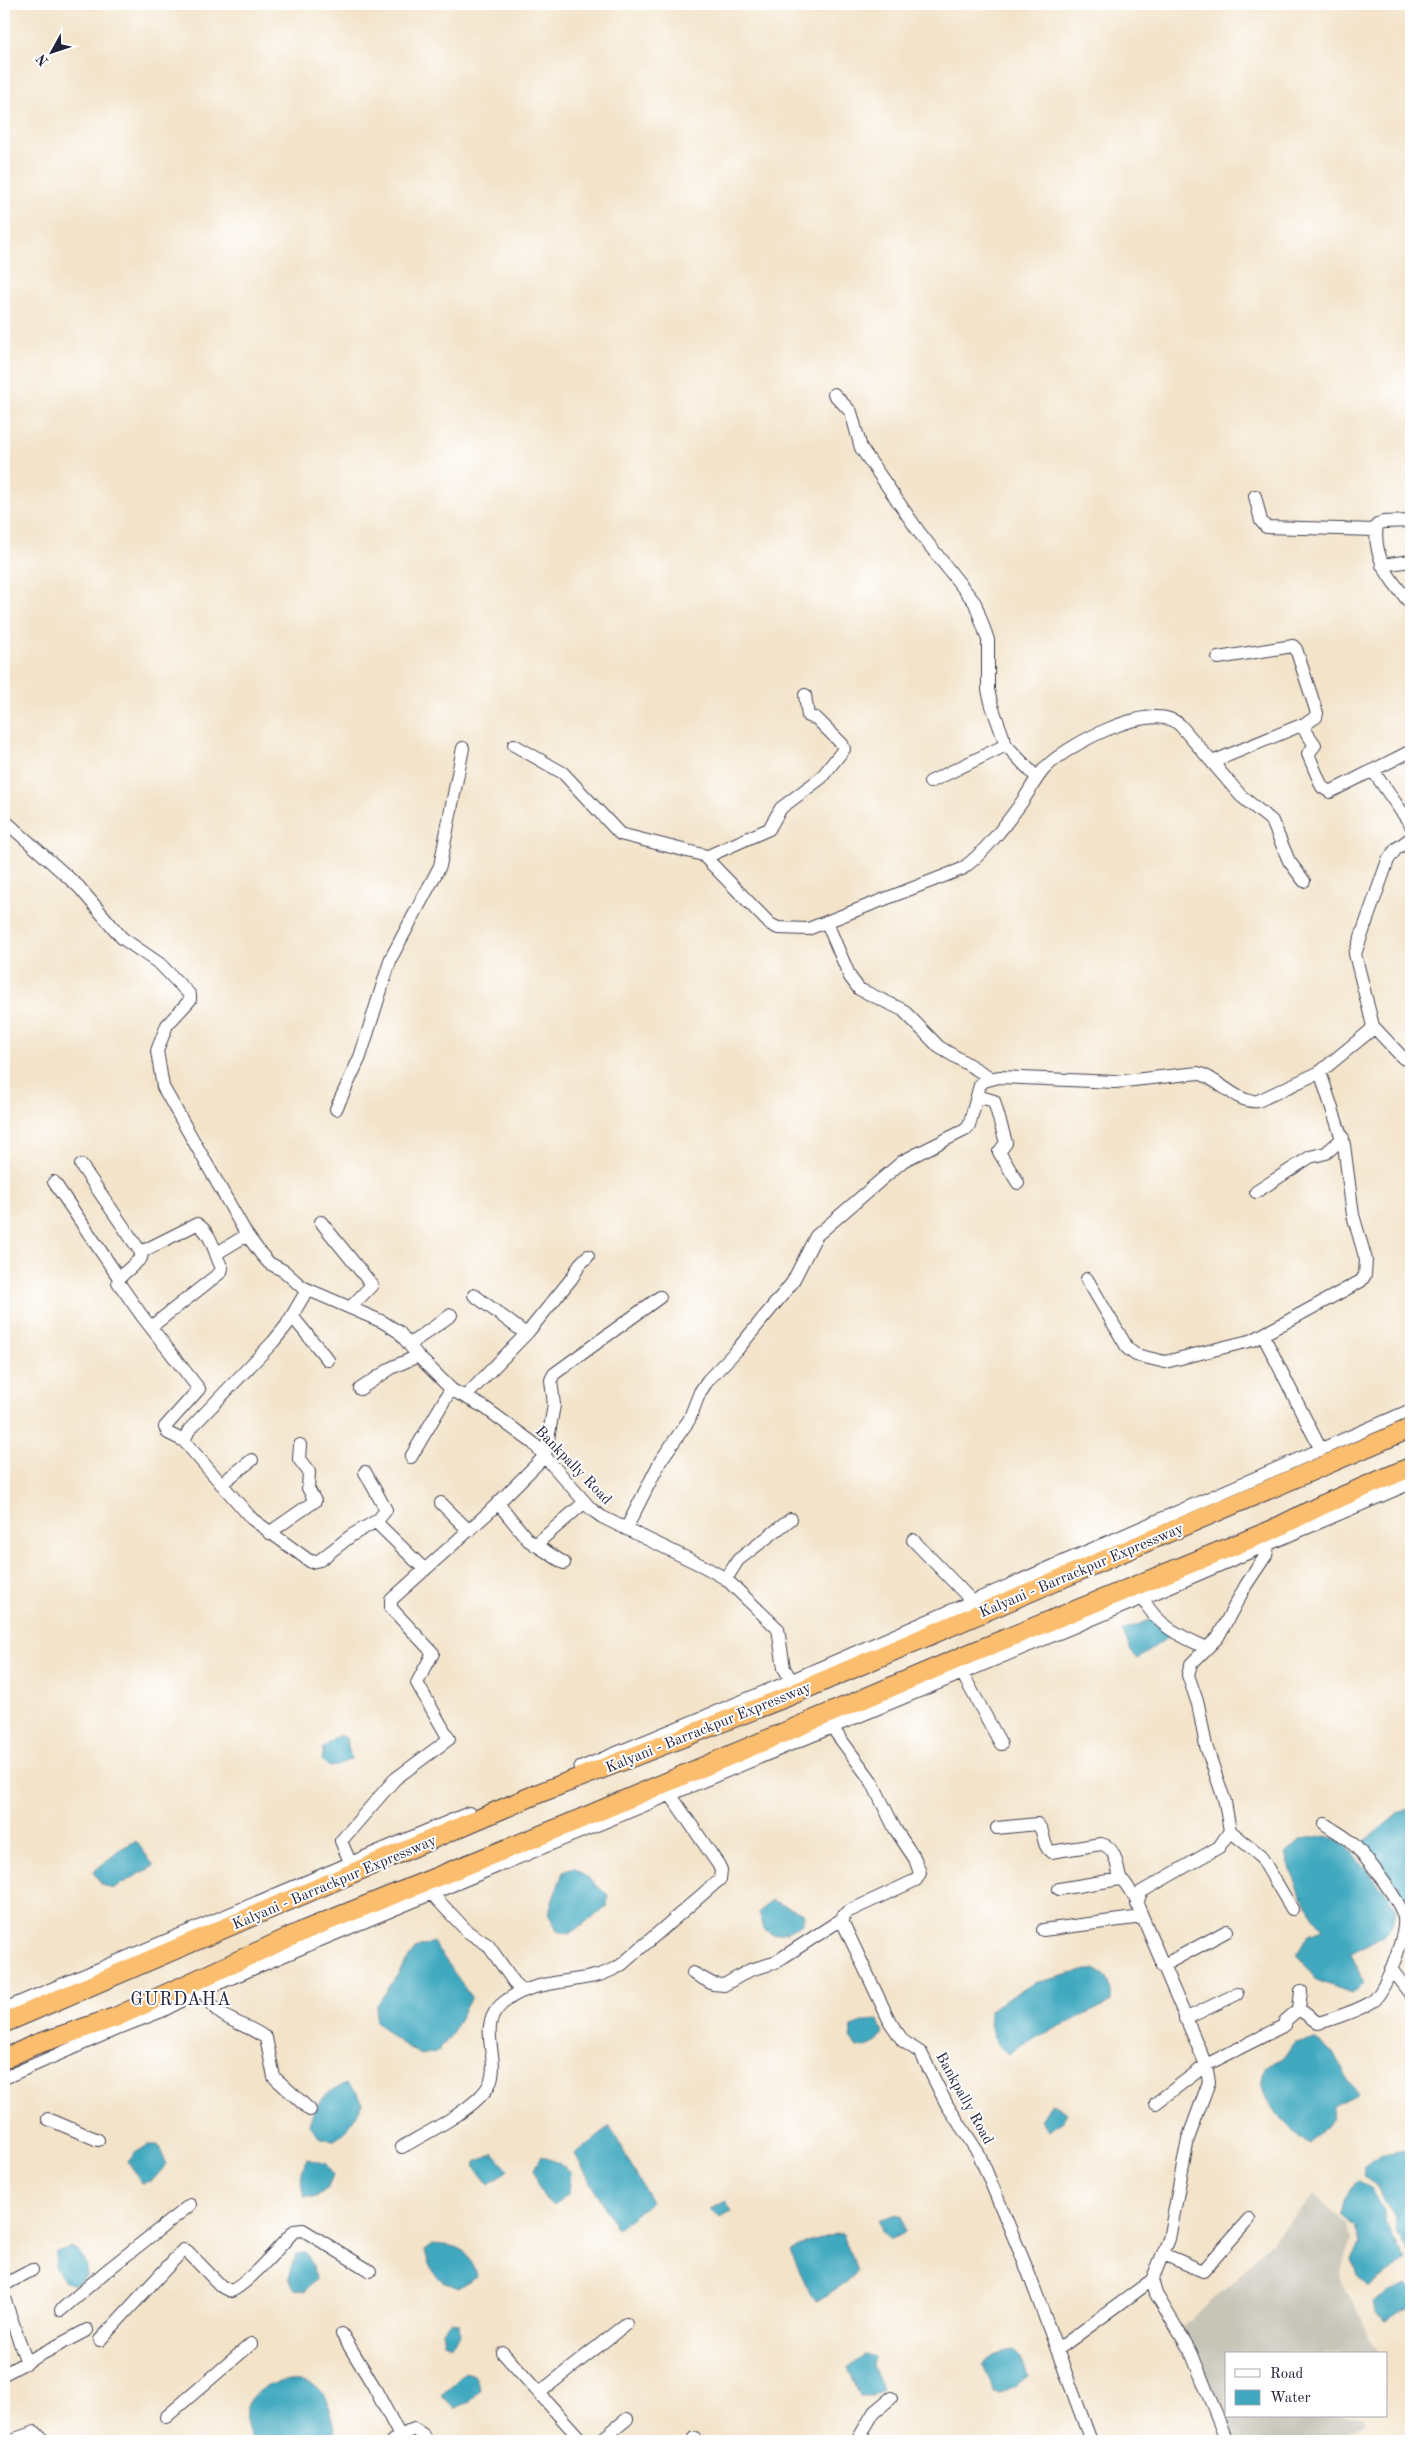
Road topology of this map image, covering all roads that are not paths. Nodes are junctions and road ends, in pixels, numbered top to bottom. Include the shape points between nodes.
1 (834, 394) dead end
2 (1256, 496) dead end
3 (1411, 521) edge
4 (1376, 530) junction
5 (1411, 561) edge
6 (1382, 565) junction
7 (1411, 604) edge
8 (1218, 658) dead end
9 (805, 695) dead end
10 (1301, 727) junction
11 (514, 745) dead end
12 (1006, 745) junction
13 (464, 748) dead end
14 (1411, 751) edge
15 (1212, 762) junction
16 (1373, 771) junction
17 (1037, 778) junction
18 (930, 782) dead end
19 (4, 820) edge
20 (1411, 825) edge
21 (1411, 838) edge
22 (706, 858) junction
23 (1304, 881) dead end
24 (827, 923) junction
25 (1373, 1026) junction
26 (1411, 1062) edge
27 (1320, 1072) junction
28 (991, 1078) junction
29 (977, 1096) junction
30 (336, 1109) dead end
31 (1343, 1138) junction
32 (81, 1165) dead end
33 (54, 1182) dead end
34 (1018, 1183) dead end
35 (1256, 1192) dead end
36 (321, 1222) dead end
37 (247, 1235) junction
38 (140, 1252) junction
39 (217, 1253) junction
40 (588, 1256) dead end
41 (118, 1278) junction
42 (1087, 1279) dead end
43 (307, 1290) junction
44 (474, 1295) dead end
45 (660, 1297) dead end
46 (350, 1308) junction
47 (451, 1315) dead end
48 (292, 1316) junction
49 (151, 1327) junction
50 (526, 1334) junction
51 (1263, 1335) junction
52 (410, 1344) junction
53 (418, 1356) junction
54 (328, 1360) dead end
55 (450, 1389) junction
56 (360, 1390) dead end
57 (466, 1396) junction
58 (1411, 1410) edge
59 (1411, 1428) edge
60 (175, 1436) junction
61 (300, 1445) dead end
62 (1321, 1450) junction
63 (545, 1456) junction
64 (411, 1457) dead end
65 (252, 1460) dead end
66 (1411, 1467) edge
67 (364, 1472) dead end
68 (1411, 1483) edge
69 (221, 1484) junction
70 (585, 1502) junction
71 (441, 1503) dead end
72 (498, 1503) junction
73 (791, 1519) dead end
74 (378, 1520) junction
75 (626, 1529) junction
76 (468, 1531) junction
77 (269, 1533) junction
78 (913, 1540) dead end
79 (1269, 1543) junction
80 (535, 1544) junction
81 (564, 1563) dead end
82 (426, 1570) junction
83 (726, 1579) junction
84 (1143, 1598) junction
85 (973, 1602) junction
86 (1207, 1648) junction
87 (962, 1672) junction
88 (791, 1680) junction
89 (831, 1726) junction
90 (1001, 1744) dead end
91 (670, 1794) junction
92 (1325, 1824) dead end
93 (997, 1828) dead end
94 (1230, 1831) junction
95 (350, 1862) junction
96 (1120, 1879) junction
97 (1059, 1889) dead end
98 (432, 1894) junction
99 (1138, 1898) junction
100 (1292, 1910) dead end
101 (1142, 1917) junction
102 (842, 1919) junction
103 (1043, 1930) dead end
104 (1227, 1931) dead end
105 (1162, 1966) junction
106 (1391, 1970) junction
107 (693, 1973) dead end
108 (203, 1990) junction
109 (1301, 1991) dead end
110 (521, 1992) junction
111 (1237, 1994) dead end
112 (1411, 1995) edge
113 (4, 2009) edge
114 (1299, 2009) junction
115 (1185, 2019) junction
116 (4, 2023) edge
117 (4, 2059) edge
118 (1206, 2065) junction
119 (4, 2078) edge
120 (1156, 2103) dead end
121 (310, 2110) dead end
122 (48, 2119) dead end
123 (98, 2140) dead end
124 (402, 2147) dead end
125 (190, 2204) dead end
126 (1249, 2219) dead end
127 (1162, 2254) junction
128 (32, 2270) dead end
129 (370, 2271) dead end
130 (1152, 2280) junction
131 (4, 2285) edge
132 (4, 2298) edge
133 (61, 2310) dead end
134 (626, 2324) dead end
135 (87, 2330) dead end
136 (342, 2334) dead end
137 (100, 2340) dead end
138 (251, 2344) dead end
139 (1057, 2350) junction
140 (504, 2353) dead end
141 (27, 2363) junction
142 (4, 2374) edge
143 (539, 2392) junction
144 (891, 2398) dead end
145 (166, 2417) dead end
146 (627, 2419) dead end
147 (396, 2439) edge
148 (9, 2441) edge
149 (44, 2441) edge
150 (426, 2441) edge
151 (582, 2441) edge
152 (600, 2441) edge
153 (857, 2441) edge
154 (1091, 2441) edge
155 (1227, 2441) edge

1 - 12 street via 851,412 861,448 975,603 988,640 989,696
2 - 4 street via 1261,521 1266,527
3 - 4 street via 1383,522 1377,525
4 - 6 street
5 - 6 street
6 - 7 street
8 - 10 street via 1296,648 1317,713
9 - 22 street via 808,716 816,718 844,749 820,778 781,808 769,829
10 - 15 street via 1296,726
10 - 16 street via 1315,744 1308,754 1324,790 1330,792
11 - 22 street via 563,773 620,834 687,850
12 - 17 street
12 - 18 street
13 - 30 street via 440,866 391,958 360,1057
14 - 16 street
15 - 17 street via 1176,721 1142,718 1085,740 1052,762
15 - 23 street via 1241,796 1272,821 1289,861
16 - 20 street
17 - 24 street via 1001,829 962,869
19 - 37 street, Bankpally Road via 79,887 122,938 160,964 190,995 190,1000 167,1025 157,1051 163,1087
21 - 25 street via 1388,860 1357,944 1356,960
22 - 24 street via 774,927 799,930
24 - 28 street via 850,977 860,989 902,1010 938,1047
25 - 26 street via 1403,1058
25 - 27 street
27 - 28 street via 1253,1102 1198,1073 1115,1082
27 - 31 street
28 - 29 street via 980,1086
29 - 34 street via 994,1101 1006,1143 999,1152
29 - 75 street via 969,1126 962,1133 903,1161 816,1236 792,1283 704,1386 692,1415 660,1460
31 - 35 street via 1326,1152 1310,1157
31 - 51 street via 1353,1215 1365,1255 1365,1275 1356,1285
32 - 38 street
33 - 41 street
36 - 46 street via 372,1285
37 - 39 street
37 - 43 street, Bankpally Road via 265,1259
38 - 39 street via 197,1224
38 - 41 street via 141,1258
39 - 49 street via 221,1272
40 - 50 street
41 - 49 street
42 - 51 street via 1122,1341 1136,1355 1154,1361 1173,1361
43 - 46 street, Bankpally Road
43 - 48 street
44 - 50 street
45 - 63 street via 552,1377 554,1405
46 - 52 street, Bankpally Road via 392,1327
47 - 52 street
48 - 54 street
48 - 60 street via 273,1342 189,1430
49 - 60 street via 200,1389 166,1424 165,1430
50 - 57 street
51 - 62 street
52 - 53 street, Bankpally Road
53 - 55 street, Bankpally Road
53 - 56 street via 393,1367
55 - 57 street, Bankpally Road
55 - 64 street
57 - 63 street, Bankpally Road via 512,1426
58 - 62 street
59 - 116 highway, Kalyani - Barrackpur Expressway via 784,1698 536,1794
60 - 69 street
61 - 77 street via 299,1461 309,1472 308,1488 316,1502
62 - 85 street
63 - 70 street, Bankpally Road
63 - 72 street
65 - 69 street
66 - 117 highway via 1272,1530 566,1825 305,1930 116,2017 34,2045
67 - 74 street via 386,1510
68 - 79 street
69 - 77 street
70 - 75 street, Bankpally Road via 602,1517
70 - 80 street
71 - 76 street
72 - 76 street
72 - 80 street
73 - 83 street via 735,1563
74 - 77 street via 315,1562 306,1560
74 - 82 street via 378,1524
75 - 83 street, Bankpally Road
76 - 82 street
78 - 85 street
79 - 84 street
79 - 86 street via 1266,1555 1218,1637
80 - 81 street
82 - 95 street via 391,1600 389,1606 433,1653 417,1683 449,1739 395,1779 341,1841
83 - 88 street, Bankpally Road via 778,1629 784,1668
84 - 86 street via 1168,1628
84 - 87 street
85 - 88 street
86 - 94 street via 1191,1664 1188,1674
87 - 89 street
87 - 90 street
88 - 95 street
89 - 91 street
89 - 102 street via 872,1782 920,1873 916,1880 847,1912
91 - 98 street
91 - 110 street via 718,1864 720,1880 620,1966 600,1975
92 - 106 street via 1350,1841 1396,1898 1404,1919
93 - 96 street via 1037,1824 1051,1852 1106,1845 1113,1852
94 - 99 street via 1219,1847 1141,1892
94 - 100 street via 1260,1856
95 - 113 street
96 - 97 street
96 - 99 street via 1130,1894
98 - 108 street
98 - 110 street via 468,1932 488,1945
99 - 101 street
101 - 103 street
101 - 105 street
102 - 107 street via 774,1963 750,1970 724,1985 713,1984
102 - 139 street, Bankpally Road via 890,2022 903,2041 921,2053 947,2105 979,2154
104 - 105 street
105 - 115 street
106 - 112 street
106 - 114 street via 1374,2000 1330,2020 1318,2023
108 - 119 street via 162,2012
108 - 121 street via 213,2008 233,2023 266,2038 274,2077
109 - 114 street
110 - 124 street via 506,2000 490,2020 492,2076 480,2096
111 - 115 street
114 - 118 street via 1285,2021 1285,2025
115 - 118 street
118 - 120 street
118 - 127 street via 1209,2082 1188,2139 1169,2239
122 - 123 street
125 - 133 street
126 - 127 street via 1203,2271
127 - 130 street
128 - 131 street
129 - 137 street via 298,2230 244,2284 231,2291 221,2286 183,2250
130 - 139 street
130 - 155 street via 1156,2294 1191,2352
132 - 141 street
134 - 143 street
135 - 141 street
136 - 147 street via 374,2385
138 - 145 street
139 - 154 street, Bankpally Road
140 - 143 street
141 - 142 street
143 - 151 street
144 - 153 street via 874,2412
146 - 152 street
147 - 150 street via 414,2429
148 - 149 street via 35,2432

